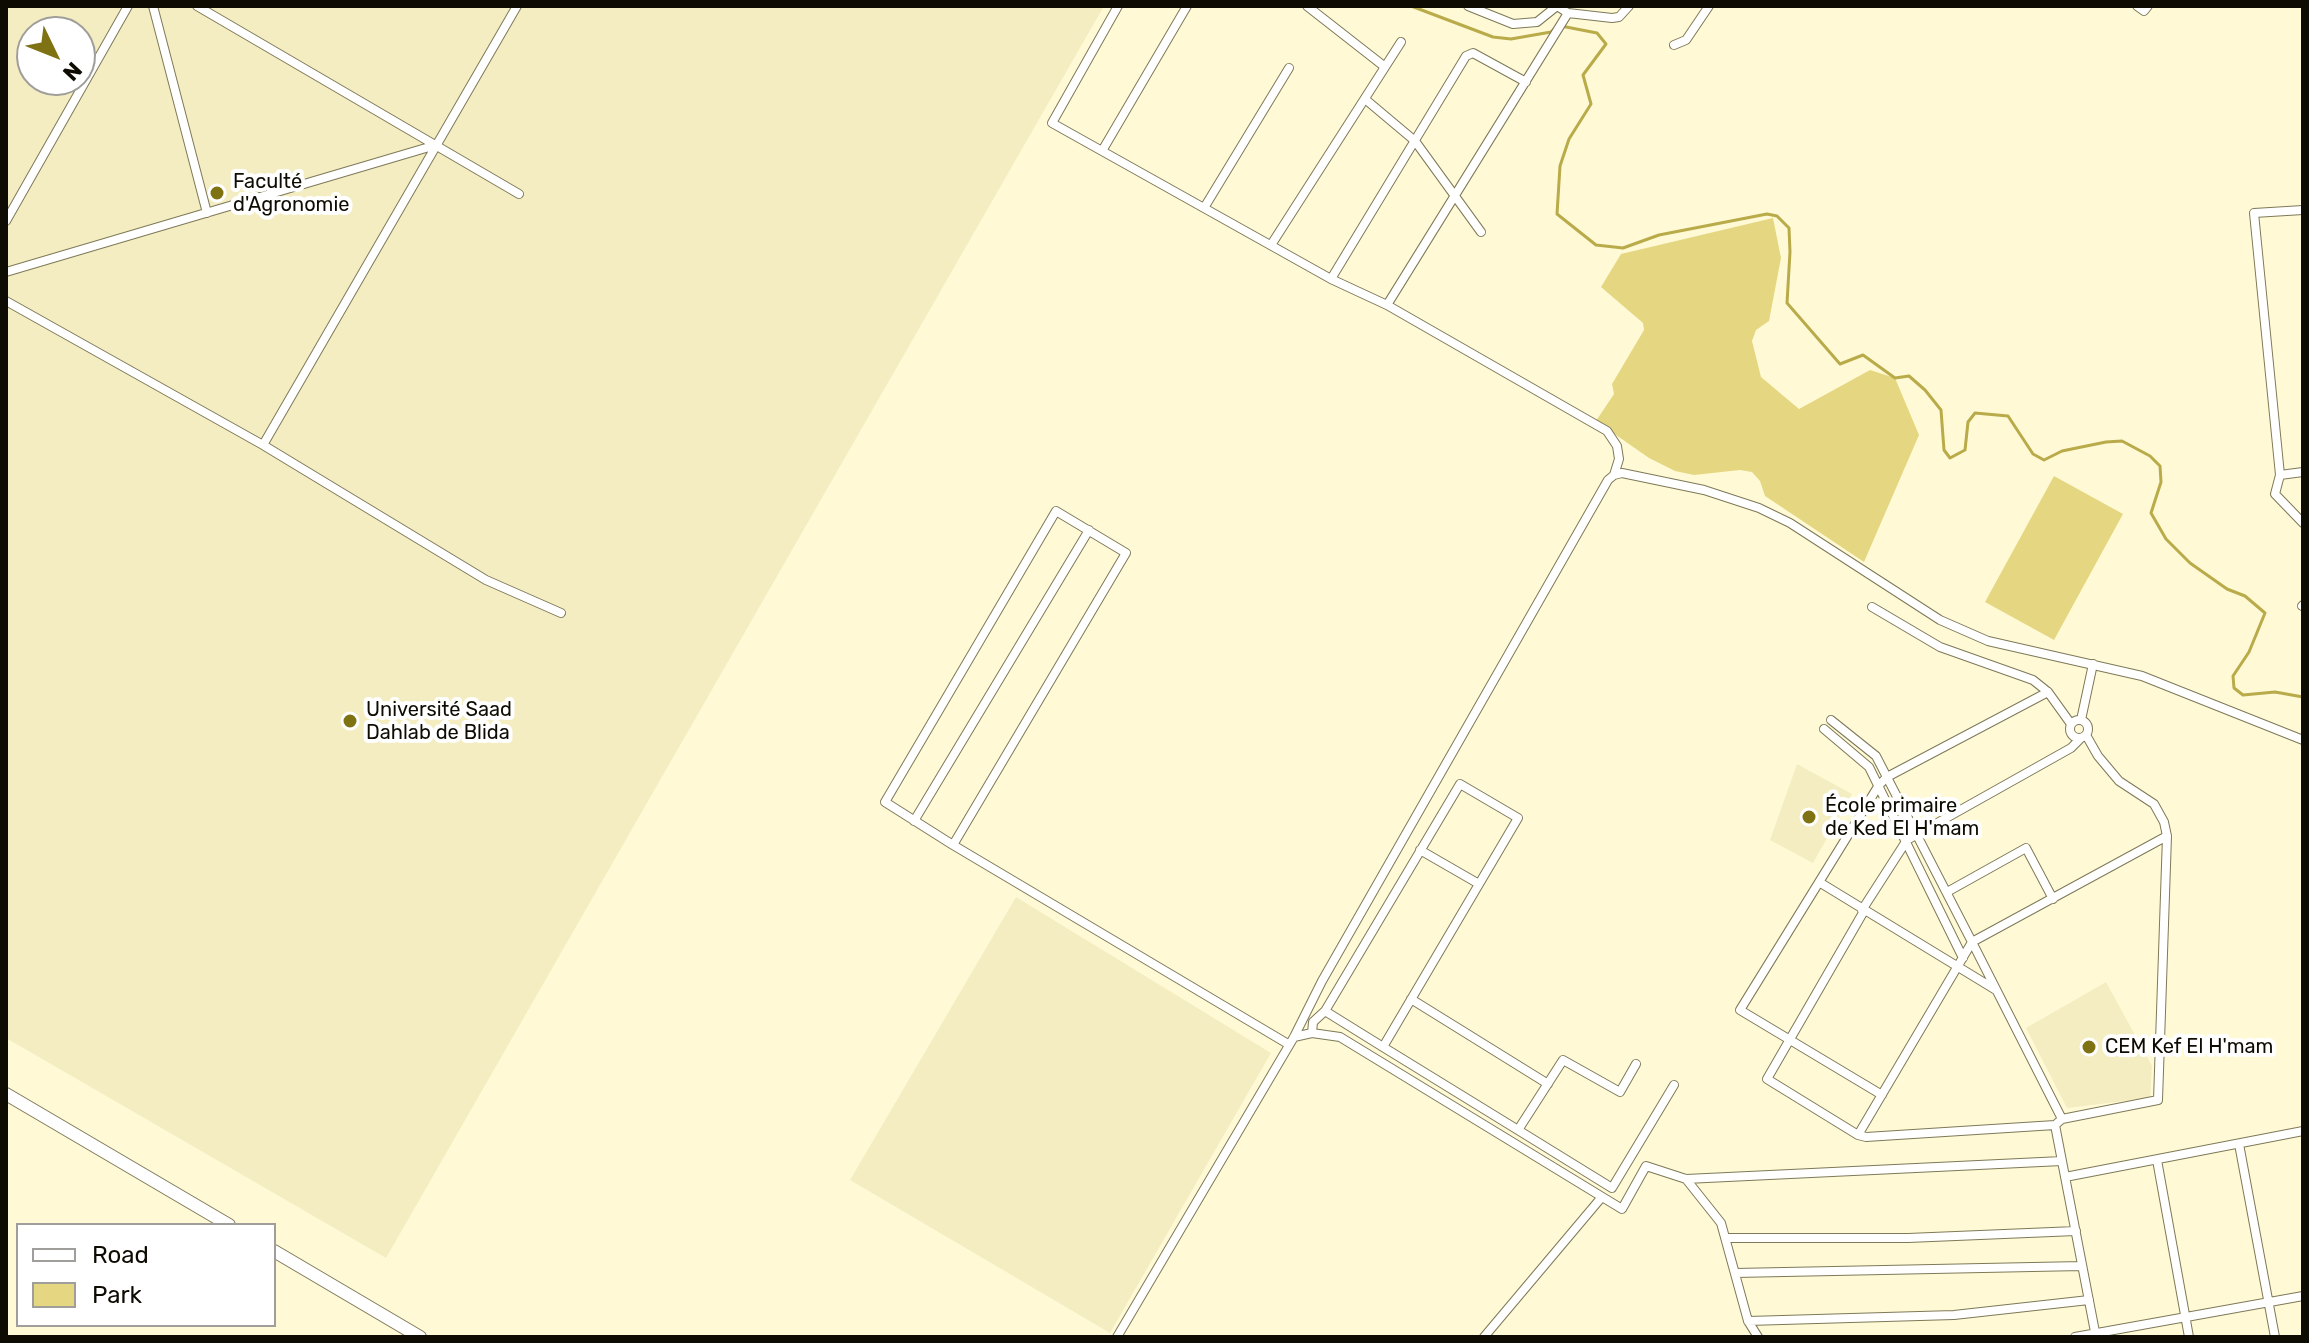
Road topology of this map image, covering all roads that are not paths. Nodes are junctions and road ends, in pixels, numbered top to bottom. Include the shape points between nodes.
1 (128, 6) edge
2 (153, 6) edge
3 (197, 6) edge
4 (517, 6) edge
5 (1118, 6) edge
6 (1187, 6) edge
7 (1307, 6) edge
8 (1468, 6) edge
9 (1557, 6) edge
10 (1629, 6) edge
11 (1709, 6) edge
12 (2137, 6) edge
13 (2148, 6) edge
14 (1568, 13) junction
15 (1401, 42) dead end
16 (1674, 45) dead end
17 (1385, 67) junction
18 (1289, 68) dead end
19 (1526, 82) junction
20 (1365, 99) junction
21 (1415, 141) junction
22 (436, 145) junction
23 (1102, 151) junction
24 (519, 194) dead end
25 (1454, 196) junction
26 (1204, 208) junction
27 (2303, 210) edge
28 (207, 213) junction
29 (6, 221) edge
30 (1481, 232) dead end
31 (1271, 245) junction
32 (6, 272) edge
33 (1331, 279) junction
34 (6, 301) edge
35 (1387, 305) junction
36 (263, 445) junction
37 (2303, 472) edge
38 (1614, 475) junction
39 (2280, 475) junction
40 (2303, 523) edge
41 (1089, 530) junction
42 (1872, 607) dead end
43 (561, 613) dead end
44 (2093, 664) junction
45 (2048, 692) junction
46 (1831, 720) dead end
47 (2081, 720) junction
48 (2071, 724) junction
49 (1824, 729) dead end
50 (2083, 736) junction
51 (2303, 740) edge
52 (1887, 777) junction
53 (1879, 785) junction
54 (914, 821) junction
55 (1917, 834) junction
56 (2167, 836) junction
57 (1907, 840) junction
58 (953, 845) junction
59 (1420, 850) junction
60 (1819, 882) junction
61 (1479, 884) junction
62 (1947, 892) junction
63 (2053, 899) junction
64 (1863, 911) junction
65 (1972, 942) junction
66 (1963, 958) junction
67 (1958, 967) junction
68 (1996, 990) junction
69 (1411, 999) junction
70 (1325, 1011) junction
71 (1309, 1019) junction
72 (1312, 1033) junction
73 (1789, 1039) junction
74 (1291, 1040) junction
75 (1383, 1047) junction
76 (1636, 1064) dead end
77 (1548, 1084) junction
78 (1674, 1085) dead end
79 (6, 1094) edge
80 (1882, 1095) junction
81 (2059, 1122) junction
82 (1518, 1130) junction
83 (2303, 1131) edge
84 (1858, 1135) junction
85 (2239, 1144) junction
86 (2157, 1160) junction
87 (2062, 1161) junction
88 (2065, 1177) junction
89 (1686, 1179) junction
90 (1601, 1198) junction
91 (226, 1223) edge
92 (2076, 1231) junction
93 (1726, 1238) junction
94 (276, 1252) edge
95 (2082, 1266) junction
96 (1735, 1273) junction
97 (2303, 1296) edge
98 (2089, 1300) junction
99 (2269, 1302) junction
100 (2185, 1317) junction
101 (1748, 1321) junction
102 (2096, 1335) edge
103 (420, 1337) edge
104 (1117, 1337) edge
105 (1484, 1337) edge
106 (1758, 1337) edge
107 (2075, 1337) edge
108 (2189, 1337) edge
109 (2275, 1337) edge

1 - 29 street
2 - 28 street
3 - 22 street
4 - 22 street
5 - 23 street via 1052,123
6 - 23 street
7 - 17 street
8 - 9 street via 1513,24 1537,22
9 - 14 street
10 - 14 street via 1612,18
11 - 16 street via 1686,40
12 - 13 street via 2144,11
14 - 19 street
15 - 17 street
17 - 20 street
18 - 26 street
19 - 21 street via 1469,54
19 - 25 street
20 - 21 street
20 - 31 street
21 - 25 street
21 - 33 street
22 - 24 street
22 - 28 street
22 - 36 street
23 - 26 street
25 - 30 street
25 - 35 street
26 - 31 street
27 - 39 street via 2254,213
28 - 32 street
31 - 33 street
33 - 35 street
34 - 36 street
35 - 38 street via 1607,431 1617,446
36 - 43 street via 486,580
37 - 39 street
38 - 44 street via 1704,490 1759,508 1953,628 2024,651
38 - 71 street via 1322,981
39 - 40 street via 2275,494
41 - 54 street
41 - 54 street via 1056,511 885,802
41 - 58 street via 1126,553
42 - 45 street via 1940,647 2033,680
44 - 47 street
44 - 51 street via 2142,676
45 - 48 street
45 - 52 street
46 - 52 street via 1876,756
47 - 48 street
47 - 50 street via 2088,726
48 - 50 street via 2072,735
49 - 53 street via 1869,767
50 - 55 street via 2071,748
50 - 56 street via 2119,781 2154,804
52 - 53 street
52 - 55 street
53 - 57 street
53 - 60 street
54 - 58 street
55 - 57 street
55 - 62 street
56 - 63 street
56 - 81 street via 2158,1100
57 - 64 street
57 - 66 street
58 - 74 street
59 - 61 street
59 - 61 street via 1460,784 1518,818
59 - 70 street
60 - 64 street
60 - 73 street via 1740,1010
61 - 69 street
62 - 63 street via 2026,848
62 - 65 street
63 - 65 street
64 - 67 street
64 - 73 street
65 - 66 street
65 - 68 street
66 - 67 street
67 - 68 street
67 - 80 street
68 - 81 street
69 - 75 street
69 - 77 street
70 - 71 street
70 - 75 street
71 - 72 street
71 - 74 street
72 - 74 street
72 - 90 street via 1340,1037
73 - 80 street
73 - 84 street via 1767,1079
74 - 104 street
75 - 82 street
76 - 77 street via 1620,1092 1563,1060
77 - 82 street
78 - 82 street via 1612,1188
79 - 91 street
80 - 84 street
81 - 84 street
81 - 87 street
83 - 85 street
85 - 86 street
85 - 99 street
86 - 88 street
86 - 100 street
87 - 88 street
87 - 89 street
88 - 92 street
89 - 90 street via 1646,1166 1622,1209
89 - 93 street via 1721,1223
90 - 105 street
92 - 93 street
92 - 95 street
93 - 96 street
94 - 103 street
95 - 96 street
95 - 98 street
96 - 101 street
97 - 99 street
98 - 101 street via 1954,1315
98 - 102 street
99 - 100 street
99 - 109 street
100 - 102 street
100 - 108 street
101 - 106 street
102 - 107 street

